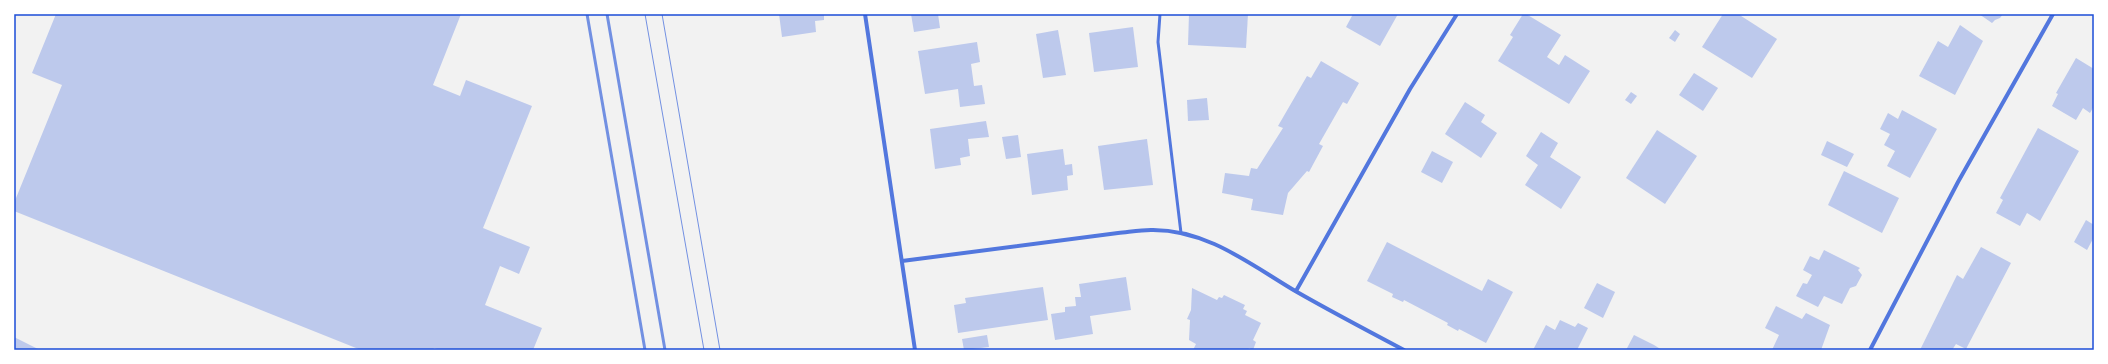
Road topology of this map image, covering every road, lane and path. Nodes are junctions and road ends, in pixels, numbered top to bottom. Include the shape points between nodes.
1 (865, 14) edge
2 (1160, 14) edge
3 (1457, 14) edge
4 (2053, 14) edge
5 (1180, 233) junction
6 (902, 261) junction
7 (1296, 292) junction
8 (915, 350) edge
9 (1404, 350) edge
10 (1870, 350) edge

1 - 6 street
2 - 5 lane via 1158,42
3 - 7 street via 1410,89
4 - 10 street via 1958,182
5 - 6 street via 1152,230 1124,232
5 - 7 street via 1205,240 1244,258
6 - 8 street
7 - 9 street

